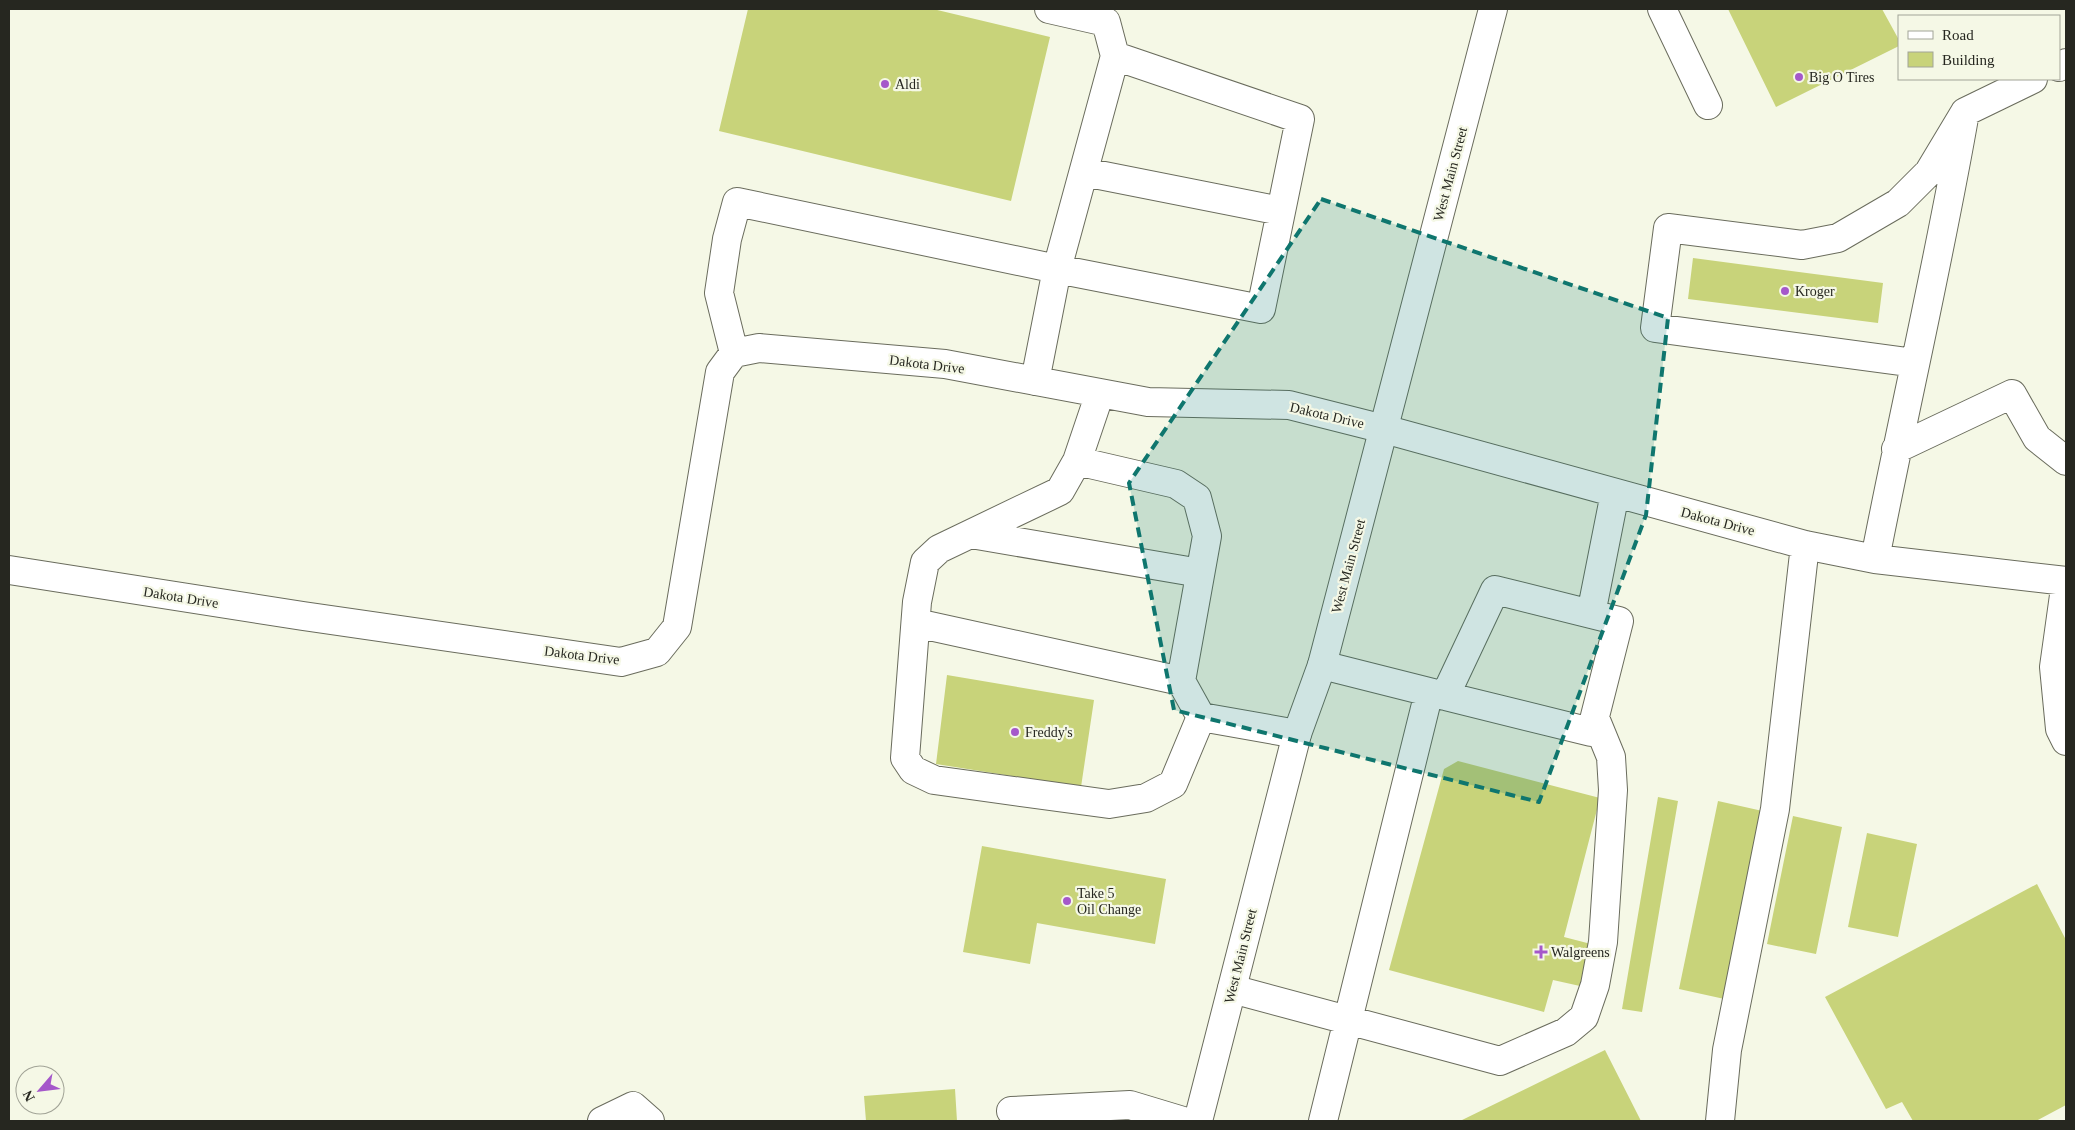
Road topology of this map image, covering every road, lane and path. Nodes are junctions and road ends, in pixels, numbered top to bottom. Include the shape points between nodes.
1 (1049, 9) edge
2 (1662, 9) edge
3 (1488, 10) edge
4 (1115, 56) junction
5 (2032, 80) edge
6 (1708, 105) dead end
7 (1965, 112) junction
8 (1084, 172) junction
9 (1281, 211) junction
10 (1057, 269) junction
11 (734, 353) junction
12 (1916, 362) junction
13 (1035, 381) junction
14 (1100, 393) junction
15 (1384, 429) junction
16 (1896, 450) junction
17 (1076, 461) junction
18 (2066, 461) edge
19 (1615, 493) junction
20 (971, 534) junction
21 (1805, 545) junction
22 (1875, 559) junction
23 (9, 570) edge
24 (1200, 574) junction
25 (2066, 581) edge
26 (1591, 614) junction
27 (916, 623) junction
28 (1322, 665) junction
29 (1181, 681) junction
30 (1437, 694) junction
31 (1201, 717) junction
32 (1595, 718) junction
33 (1297, 734) junction
34 (2066, 741) edge
35 (1232, 989) junction
36 (1348, 1020) junction
37 (1010, 1111) dead end
38 (602, 1121) edge
39 (650, 1121) edge
40 (1183, 1121) edge
41 (1198, 1121) edge
42 (1323, 1121) edge
43 (1720, 1121) edge

1 - 4 street via 1106,22
2 - 6 street
3 - 15 street, West Main Street
4 - 8 street
4 - 9 street via 1300,120
5 - 7 street
7 - 12 street
7 - 12 street via 1929,172 1898,203 1838,238 1802,245 1668,228 1655,328
8 - 9 street
8 - 10 street
9 - 10 street via 1261,309
10 - 11 street via 738,202 727,239 719,293
10 - 13 street
11 - 13 street, Dakota Drive via 759,348 945,364
11 - 23 street, Dakota Drive via 720,372 677,627 657,652 621,662
12 - 16 street
13 - 14 street, Dakota Drive
14 - 15 street, Dakota Drive via 1148,402 1289,405
14 - 17 street
15 - 19 street, Dakota Drive
15 - 28 street, West Main Street
16 - 18 street via 2012,394 2037,438
16 - 22 street
17 - 20 street via 1060,491
17 - 24 street via 1176,484 1197,498 1207,536
19 - 21 street, Dakota Drive
19 - 26 street
20 - 24 street
20 - 27 street via 939,549 925,562
21 - 22 street, Dakota Drive
21 - 43 street via 1775,809 1727,1050
22 - 25 street, Dakota Drive
24 - 29 street
25 - 34 street via 2054,667 2060,729
26 - 30 street via 1496,590
26 - 32 street via 1619,621
27 - 29 street
27 - 31 street via 905,758 913,770 934,780 1109,804 1146,798 1173,784
28 - 30 street
28 - 33 street, West Main Street
29 - 31 street
30 - 32 street via 1591,732
30 - 36 street
31 - 33 street
32 - 36 street via 1611,758 1613,790 1603,942 1595,985 1584,1017 1566,1032 1500,1061
33 - 35 street, West Main Street
35 - 36 street
35 - 41 street, West Main Street
36 - 42 street
37 - 40 street via 1130,1105
38 - 39 street via 633,1106

